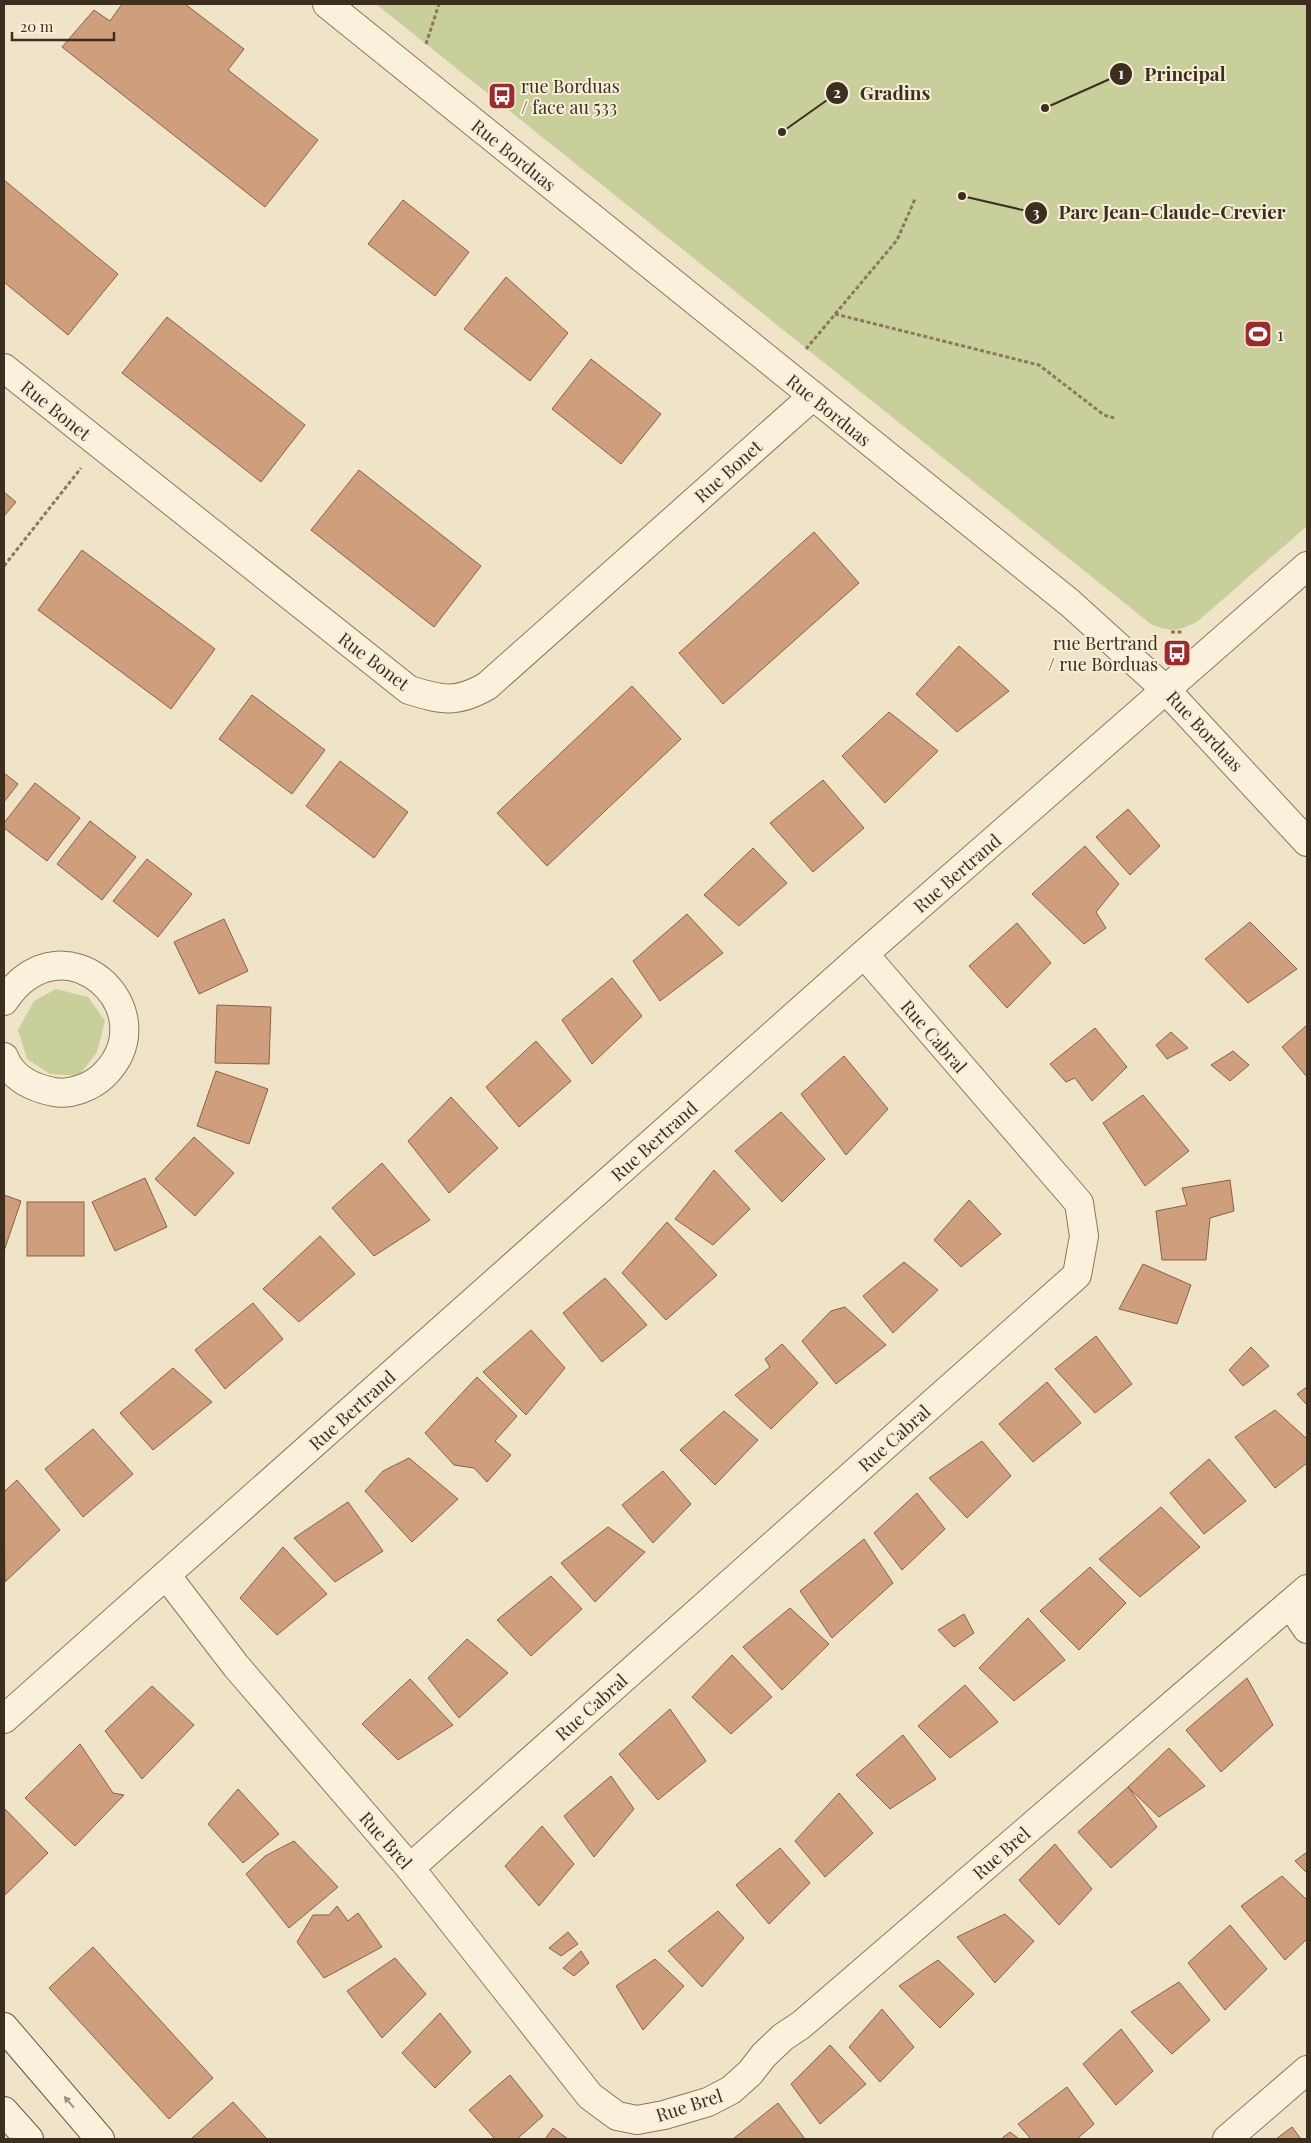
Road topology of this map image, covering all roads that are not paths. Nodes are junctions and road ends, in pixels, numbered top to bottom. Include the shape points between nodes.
1 (326, 4) edge
2 (4, 368) edge
3 (812, 396) junction
4 (1307, 566) edge
5 (1166, 690) junction
6 (1307, 842) edge
7 (864, 954) junction
8 (7, 988) edge
9 (4, 1057) edge
10 (166, 1575) junction
11 (1299, 1596) edge
12 (1307, 1629) edge
13 (4, 1720) edge
14 (410, 1868) junction
15 (4, 2027) edge
16 (1307, 2070) edge
17 (4, 2111) edge
18 (29, 2139) edge
19 (100, 2139) edge
20 (1227, 2139) edge

1 - 3 street, Rue Borduas
2 - 3 street, Rue Bonet via 409,690 448,700 470,696 487,686
3 - 5 street, Rue Borduas via 1070,602
4 - 5 street, Rue Bertrand
5 - 6 street, Rue Borduas
5 - 7 street, Rue Bertrand
7 - 10 street, Rue Bertrand
7 - 14 street, Rue Cabral via 1079,1203 1084,1236 1078,1276
8 - 9 street via 31,972 51,966 73,966 93,974 109,987 120,1006 124,1027 122,1048 112,1067 97,1082 78,1091 58,1093 38,1089 20,1078
10 - 13 street, Rue Bertrand
10 - 14 street, Rue Brel via 236,1666
11 - 12 street
11 - 14 street, Rue Brel via 801,2025 783,2037 731,2090 708,2102 638,2120 617,2116 590,2096
19 -> 15 street
16 - 20 street
17 - 18 street

